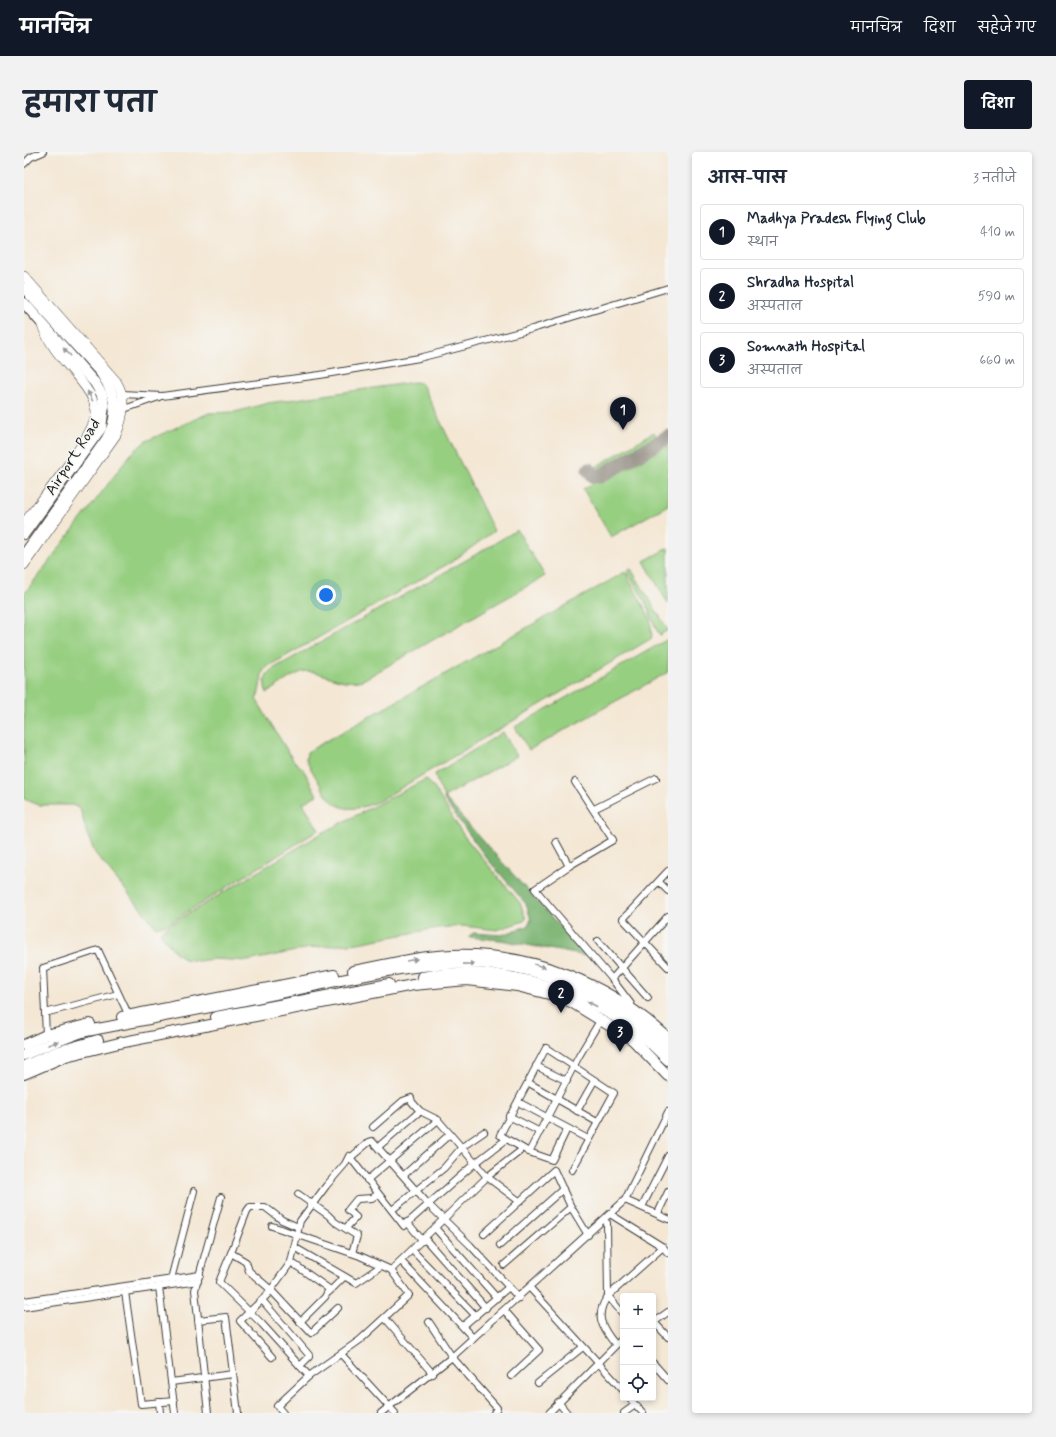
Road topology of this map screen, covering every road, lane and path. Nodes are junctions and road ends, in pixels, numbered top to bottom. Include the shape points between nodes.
1 (43, 152) edge
2 (29, 155) edge
3 (24, 164) edge
4 (24, 276) edge
5 (24, 288) edge
6 (668, 288) edge
7 (24, 303) edge
8 (42, 325) junction
9 (122, 394) junction
10 (162, 396) junction
11 (119, 411) junction
12 (24, 523) edge
13 (24, 534) edge
14 (24, 555) edge
15 (24, 565) edge
16 (656, 778) dead end
17 (575, 782) dead end
18 (594, 809) junction
19 (556, 842) dead end
20 (569, 866) junction
21 (668, 871) edge
22 (659, 882) junction
23 (668, 891) edge
24 (668, 916) edge
25 (598, 941) dead end
26 (646, 942) junction
27 (667, 963) edge
28 (622, 968) junction
29 (612, 979) junction
30 (118, 994) junction
31 (648, 998) dead end
32 (632, 1008) junction
33 (45, 1013) junction
34 (128, 1019) junction
35 (601, 1019) junction
36 (46, 1035) junction
37 (668, 1038) edge
38 (118, 1039) junction
39 (24, 1045) edge
40 (668, 1049) edge
41 (24, 1055) edge
42 (668, 1060) edge
43 (24, 1066) edge
44 (536, 1066) junction
45 (574, 1067) junction
46 (24, 1074) edge
47 (668, 1076) edge
48 (567, 1081) junction
49 (594, 1081) junction
50 (528, 1083) junction
51 (557, 1100) junction
52 (518, 1102) junction
53 (420, 1111) junction
54 (577, 1111) junction
55 (509, 1116) junction
56 (667, 1116) edge
57 (548, 1118) junction
58 (438, 1120) junction
59 (597, 1122) junction
60 (373, 1127) dead end
61 (568, 1129) junction
62 (484, 1132) dead end
63 (540, 1132) junction
64 (450, 1134) junction
65 (588, 1139) junction
66 (503, 1142) dead end
67 (378, 1147) junction
68 (462, 1147) junction
69 (520, 1152) dead end
70 (529, 1152) junction
71 (668, 1156) edge
72 (350, 1158) junction
73 (391, 1161) junction
74 (474, 1164) junction
75 (572, 1170) dead end
76 (404, 1176) junction
77 (488, 1177) junction
78 (367, 1180) junction
79 (563, 1189) junction
80 (194, 1191) dead end
81 (416, 1191) junction
82 (668, 1192) edge
83 (298, 1194) dead end
84 (378, 1194) junction
85 (221, 1197) dead end
86 (625, 1200) junction
87 (519, 1201) junction
88 (314, 1204) junction
89 (428, 1204) junction
90 (571, 1207) junction
91 (642, 1207) junction
92 (392, 1210) junction
93 (658, 1213) junction
94 (610, 1214) junction
95 (444, 1219) junction
96 (668, 1219) edge
97 (407, 1222) junction
98 (607, 1224) dead end
99 (272, 1226) dead end
100 (298, 1227) junction
101 (346, 1228) junction
102 (436, 1229) junction
103 (484, 1234) dead end
104 (296, 1235) junction
105 (588, 1235) junction
106 (424, 1240) junction
107 (500, 1245) dead end
108 (294, 1247) junction
109 (663, 1247) junction
110 (412, 1250) junction
111 (231, 1253) junction
112 (352, 1253) junction
113 (668, 1253) edge
114 (401, 1260) junction
115 (291, 1262) junction
116 (504, 1265) dead end
117 (381, 1266) junction
118 (391, 1270) junction
119 (200, 1275) junction
120 (344, 1277) junction
121 (171, 1279) junction
122 (198, 1281) junction
123 (159, 1287) junction
124 (509, 1287) junction
125 (530, 1288) junction
126 (270, 1289) junction
127 (125, 1292) junction
128 (329, 1292) junction
129 (608, 1296) junction
130 (497, 1298) junction
131 (519, 1298) junction
132 (262, 1300) junction
133 (24, 1301) edge
134 (24, 1307) edge
135 (338, 1308) dead end
136 (486, 1308) junction
137 (620, 1310) edge
138 (250, 1311) junction
139 (505, 1311) junction
140 (668, 1312) edge
141 (476, 1316) junction
142 (385, 1318) junction
143 (198, 1320) junction
144 (656, 1321) edge
145 (300, 1322) junction
146 (429, 1322) dead end
147 (656, 1324) edge
148 (463, 1326) junction
149 (668, 1337) edge
150 (473, 1338) junction
151 (620, 1340) edge
152 (615, 1344) junction
153 (583, 1347) junction
154 (340, 1354) junction
155 (272, 1357) dead end
156 (452, 1357) junction
157 (599, 1362) junction
158 (655, 1365) edge
159 (300, 1366) junction
160 (233, 1374) junction
161 (433, 1374) junction
162 (310, 1376) junction
163 (511, 1376) dead end
164 (204, 1378) junction
165 (668, 1380) edge
166 (171, 1382) junction
167 (538, 1383) dead end
168 (620, 1386) edge
169 (174, 1401) junction
170 (632, 1401) edge
171 (159, 1402) junction
172 (558, 1402) junction
173 (635, 1405) junction
174 (390, 1407) junction
175 (160, 1413) edge
176 (175, 1413) edge
177 (208, 1413) edge
178 (238, 1413) edge
179 (283, 1413) edge
180 (381, 1413) edge
181 (395, 1413) edge
182 (494, 1413) edge
183 (549, 1413) edge
184 (567, 1413) edge
185 (624, 1413) edge
186 (642, 1413) edge

1 - 2 street
2 - 3 street
4 - 9 street via 114,378
5 - 11 main road, Airport Road via 101,373 109,385
6 - 10 street via 532,329 419,358 320,375
7 - 8 main road
12 -> 8 street via 90,432 96,413 95,404 86,389 59,357
13 -> 8 main road via 94,439 101,428 104,415 102,395 95,383
9 - 10 street
9 - 11 street
10 - 11 street
11 - 14 main road, Airport Road via 106,440
11 - 15 street via 120,426 116,435
16 - 18 street
17 - 18 street
18 - 20 street via 613,840
19 - 20 street
20 - 29 street via 535,889
21 - 22 street
22 - 23 street
22 - 26 street via 623,919
24 - 26 street
25 - 28 street
26 - 27 street
26 - 28 street
28 - 29 street
28 - 31 street
29 - 32 street
30 - 33 street
30 - 33 street via 98,950 43,968
30 - 34 street
34 -> 32 main road via 412,960 452,955 512,959 558,971 587,982
32 - 37 main road
33 - 36 street
34 - 36 main road
34 -> 40 main road via 432,965 470,963 529,971 584,991 630,1017
41 -> 34 main road via 82,1032
35 - 38 main road via 553,995 517,986 467,980 413,985
35 - 45 street
35 - 47 main road via 639,1045
36 - 39 main road
42 -> 38 main road via 635,1030 574,995 542,984 467,973 426,976
38 - 43 main road via 93,1042 56,1052
38 - 46 main road via 66,1056
44 - 45 street via 546,1048
44 - 48 street
44 - 50 street
45 - 48 street
45 - 49 street
48 - 51 street
49 - 54 street
49 - 59 street via 614,1093
50 - 51 street
50 - 52 street
51 - 54 street
51 - 57 street
52 - 55 street
52 - 57 street
53 - 58 street
53 - 60 street via 411,1098 405,1100
53 - 67 street
54 - 59 street
55 - 63 street
55 - 70 street via 500,1135
56 - 86 street
57 - 61 street
57 - 63 street
58 - 64 street
58 - 73 street
59 - 65 street
61 - 65 street
61 - 70 street via 552,1160
62 - 68 street
63 - 70 street
64 - 68 street
64 - 76 street
65 - 75 street
66 - 74 street
67 - 72 street via 370,1141
67 - 73 street
68 - 74 street
68 - 81 street via 444,1168
69 - 77 street
71 - 91 street
72 - 78 street
72 - 88 street via 349,1156 329,1181
73 - 76 street
73 - 78 street
74 - 77 street
74 - 89 street
76 - 81 street
77 - 87 street
77 - 95 street
78 - 84 street
79 - 87 street via 554,1170
79 - 90 street
79 - 107 street
80 - 121 street
81 - 89 street
81 - 92 street
82 - 93 street
83 - 88 street
84 - 92 street
84 - 101 street via 372,1198 357,1199 348,1210 356,1217
85 - 119 street
86 - 91 street
86 - 94 street
87 - 103 street
88 - 100 street
88 - 101 street
89 - 95 street
89 - 97 street
90 - 105 street
90 - 116 street
91 - 93 street
92 - 97 street via 404,1226
93 - 96 street
94 - 105 street
94 - 109 street
95 - 102 street
95 - 124 street
97 - 106 street
98 - 129 street
99 - 104 street
100 - 104 street
100 - 111 street via 282,1220 265,1207 250,1207
101 - 112 street via 357,1236
102 - 106 street
102 - 130 street
104 - 108 street
104 - 112 street
105 - 125 street
106 - 110 street
106 - 136 street
108 - 115 street
108 - 120 street
109 - 113 street
109 - 129 street
110 - 114 street
110 - 141 street
111 - 126 street via 246,1262 249,1271
111 - 138 street via 219,1282
112 - 117 street
114 - 118 street
114 - 148 street
115 - 126 street
115 - 128 street via 329,1289
117 - 118 street
117 - 120 street via 356,1282
118 - 142 street via 409,1295
119 - 121 street
119 - 122 street
120 - 128 street
121 - 133 street
122 - 123 street
122 - 143 street via 194,1290
123 - 127 street
123 - 166 street
124 - 130 street
124 - 131 street
125 - 131 street
125 - 153 street
126 - 132 street
126 - 145 street
127 - 134 street
127 - 171 street via 141,1404
128 - 145 street
129 - 137 street
129 - 152 street via 601,1306 602,1327
130 - 136 street
131 - 139 street
132 - 138 street
132 - 159 street via 309,1354
135 - 145 street via 311,1333
136 - 141 street
138 - 155 street via 240,1321
138 - 159 street
139 - 150 street
139 - 163 street via 539,1350
140 - 144 street
141 - 148 street
142 - 154 street
142 - 161 street
143 - 160 street via 226,1317
143 - 164 street
146 - 156 street
147 - 149 street
148 - 150 street
150 - 156 street
151 - 152 street
152 - 157 street
153 - 157 street
153 - 167 street
154 - 162 street
154 - 174 street
156 - 161 street
156 - 182 street via 497,1408
157 - 168 street
157 - 172 street
158 - 165 street
159 - 162 street
160 - 164 street
160 - 178 street
161 - 174 street
162 - 179 street via 277,1406
164 - 166 street
164 - 177 street
166 - 169 street
169 - 171 street
169 - 176 street
170 - 173 street
171 - 175 street
172 - 183 street
172 - 184 street
173 - 185 street
173 - 186 street
174 - 180 street
174 - 181 street

